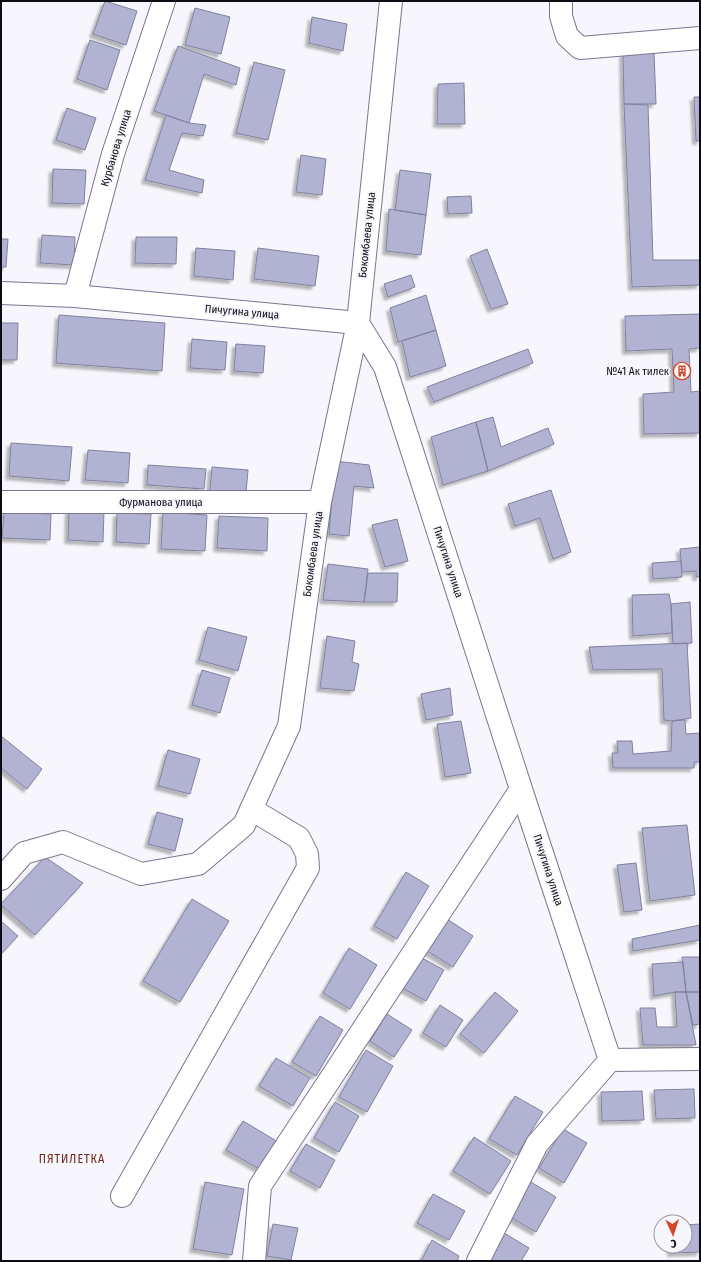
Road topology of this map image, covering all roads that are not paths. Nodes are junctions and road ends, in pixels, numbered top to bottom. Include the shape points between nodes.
1 (164, 1) edge
2 (391, 1) edge
3 (561, 1) edge
4 (700, 38) edge
5 (1, 293) edge
6 (75, 296) junction
7 (358, 323) junction
8 (1, 502) edge
9 (320, 502) junction
10 (521, 789) junction
11 (251, 809) junction
12 (1, 879) edge
13 (700, 1059) edge
14 (610, 1060) junction
15 (122, 1196) dead end
16 (254, 1261) edge
17 (478, 1261) edge

1 - 6 street, Курбанова улица via 113,154
2 - 7 street, Бокомбаева улица
3 - 4 street via 561,16 567,36 580,48
5 - 6 street, Пичугина улица
6 - 7 street, Пичугина улица
7 - 9 street, Бокомбаева улица
7 - 10 street, Пичугина улица via 385,368
8 - 9 street, Фурманова улица
9 - 11 street, Бокомбаева улица via 289,726
10 - 14 street, Пичугина улица
10 - 16 street via 260,1186
11 - 12 street, Бокомбаева улица via 244,825 198,864 141,874 63,842 24,853
11 - 15 street via 299,838 307,854 308,868
13 - 14 street
14 - 17 street via 537,1144

